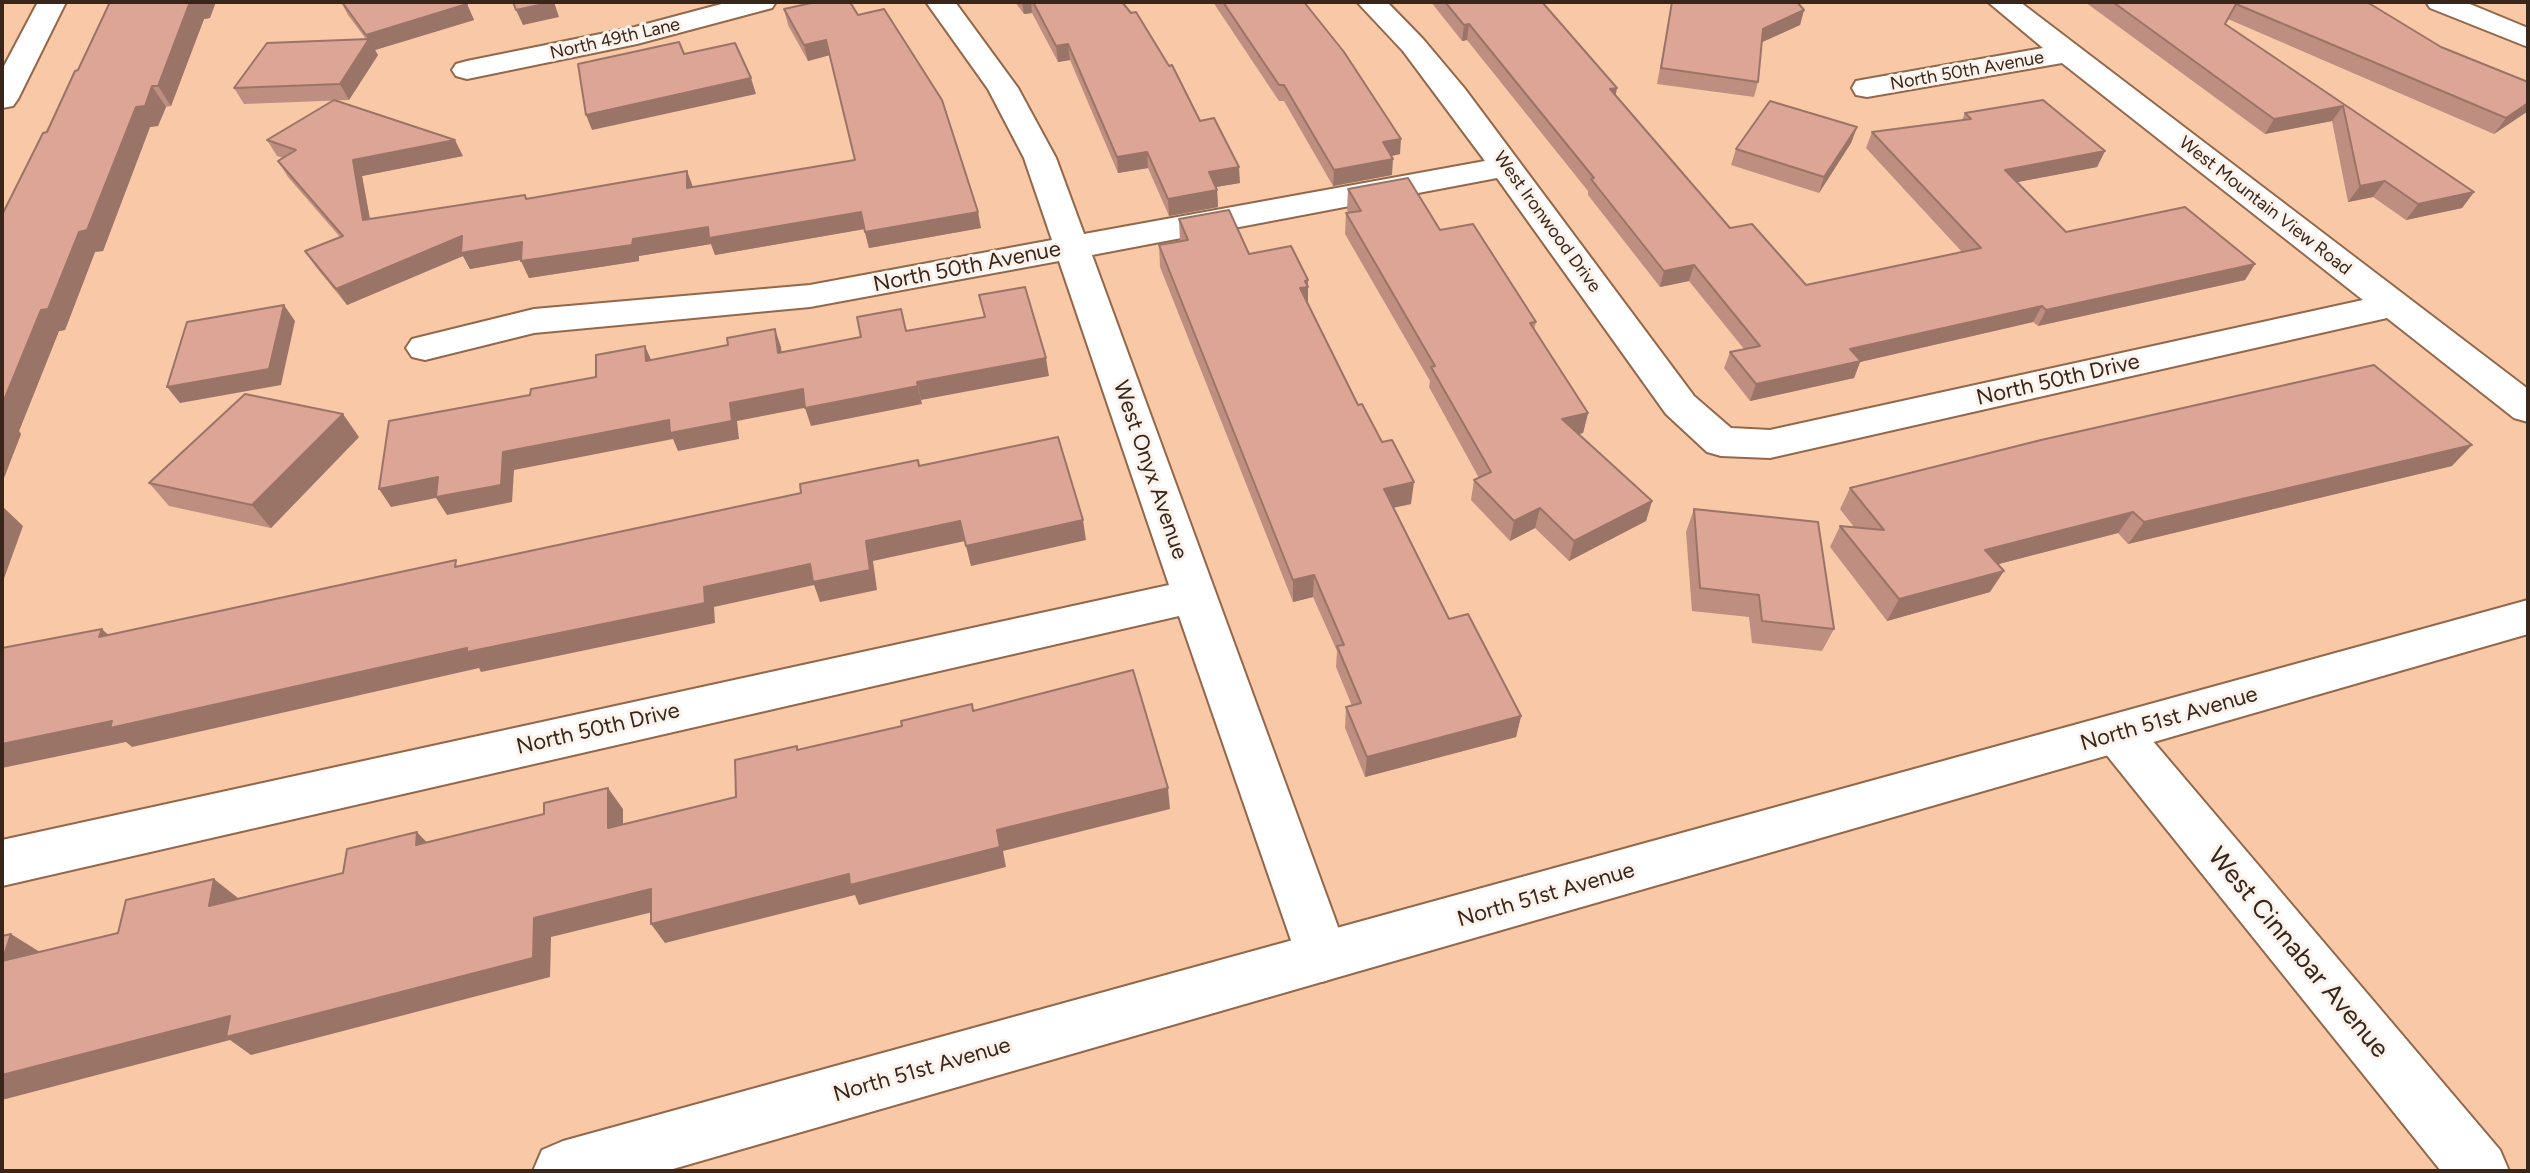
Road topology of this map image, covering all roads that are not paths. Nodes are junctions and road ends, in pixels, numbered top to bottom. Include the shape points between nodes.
1 (52, 2) edge
2 (762, 2) edge
3 (940, 2) edge
4 (1371, 2) edge
5 (2002, 2) edge
6 (2440, 2) edge
7 (2505, 37) edge
8 (2067, 53) junction
9 (467, 70) dead end
10 (1867, 88) dead end
11 (2, 99) edge
12 (1506, 167) junction
13 (1072, 247) junction
14 (2394, 305) junction
15 (425, 348) dead end
16 (2528, 409) edge
17 (1721, 442) joint
18 (1194, 596) junction
19 (2528, 617) edge
20 (2118, 734) junction
21 (2, 863) edge
22 (1322, 957) junction
23 (563, 1171) edge
24 (2479, 1171) edge

1 - 11 street
2 - 9 street, North 49th Lane via 637,35
3 - 13 street, West Onyx Avenue via 1003,88 1040,158
4 - 12 street, West Ironwood Drive via 1413,45
5 - 8 street, West Mountain View Road
6 - 7 street
8 - 10 street, North 50th Avenue
8 - 14 street, West Mountain View Road
12 - 13 street, North 50th Avenue
12 - 17 street, West Ironwood Drive via 1680,405
13 - 15 street, North 50th Avenue via 810,296 534,321
13 - 18 street, West Onyx Avenue
14 - 16 street, West Mountain View Road
14 - 17 street, North 50th Drive via 1770,444
18 - 21 street, North 50th Drive
18 - 22 street, West Onyx Avenue
19 - 20 street, North 51st Avenue
20 - 22 street, North 51st Avenue
20 - 24 street, West Cinnabar Avenue
22 - 23 street, North 51st Avenue

